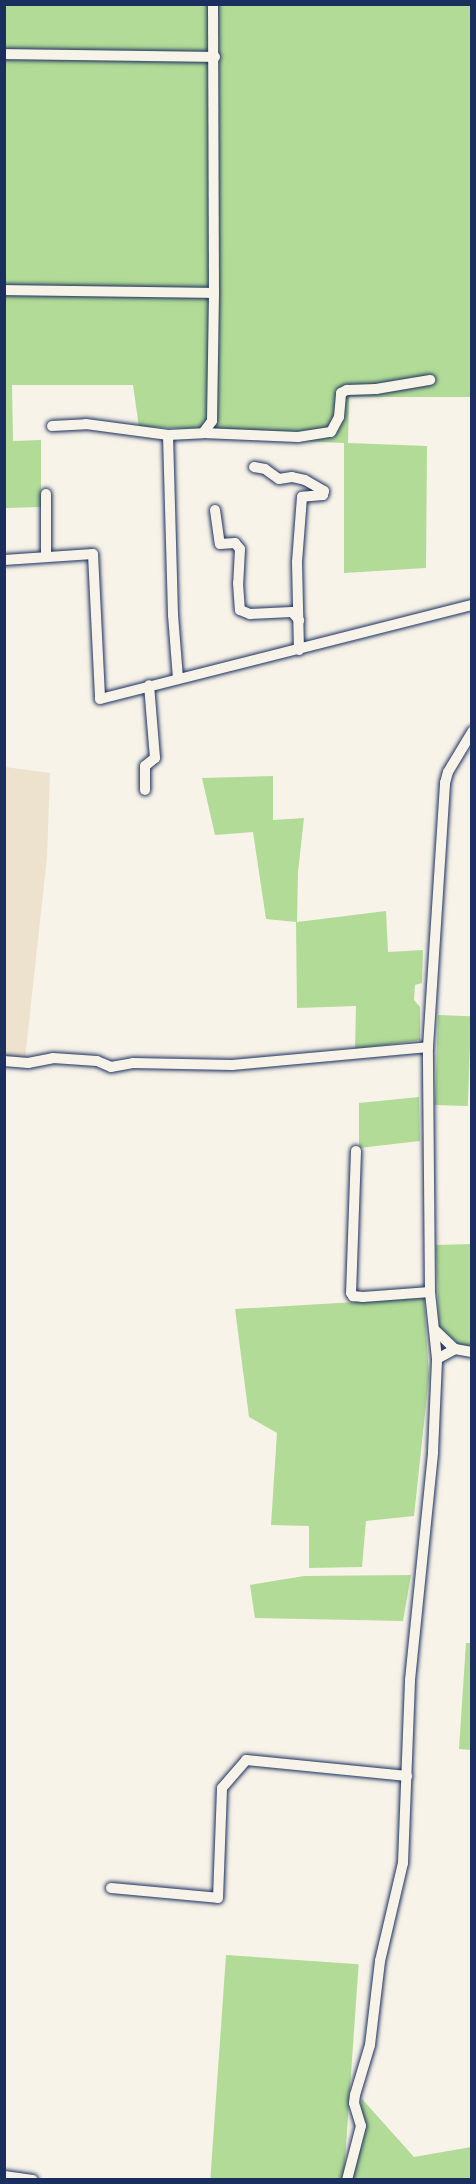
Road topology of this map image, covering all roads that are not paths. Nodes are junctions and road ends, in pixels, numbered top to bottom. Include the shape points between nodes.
1 (213, 4) edge
2 (4, 54) edge
3 (215, 57) junction
4 (4, 290) edge
5 (214, 293) junction
6 (430, 380) dead end
7 (52, 426) dead end
8 (203, 433) junction
9 (168, 435) junction
10 (254, 467) dead end
11 (46, 494) dead end
12 (215, 510) dead end
13 (46, 555) junction
14 (4, 560) edge
15 (471, 605) edge
16 (299, 620) junction
17 (299, 650) junction
18 (178, 678) junction
19 (149, 685) junction
20 (471, 732) edge
21 (145, 790) dead end
22 (428, 1047) junction
23 (4, 1061) edge
24 (356, 1151) dead end
25 (430, 1292) junction
26 (434, 1329) junction
27 (455, 1349) junction
28 (471, 1352) edge
29 (437, 1359) junction
30 (407, 1776) junction
31 (111, 1888) dead end
32 (4, 2176) edge
33 (33, 2180) edge
34 (347, 2180) edge

1 - 3 street
2 - 3 street
3 - 5 street
4 - 5 street
5 - 8 street via 212,421
6 - 8 street via 341,393 339,417 331,432 298,437
7 - 9 street via 86,424
8 - 9 street
9 - 18 street
10 - 16 street via 266,468 279,478 305,480 324,491 323,495 302,497 297,561
11 - 13 street
12 - 16 street via 220,544 235,543 240,549 240,610 250,614 292,612
13 - 14 street
13 - 19 street via 90,552 94,556 100,699
15 - 17 street
16 - 17 street
17 - 18 street
18 - 19 street
19 - 21 street via 155,758 145,766
20 - 22 street via 445,783
22 - 23 street via 232,1065 133,1063 111,1067 97,1061
22 - 25 street
24 - 25 street via 351,1293 363,1297
25 - 26 street
26 - 27 street
26 - 29 street
27 - 28 street
27 - 29 street
29 - 30 street via 433,1452 410,1680
30 - 31 street via 246,1760 222,1788 218,1898
30 - 34 street via 403,1863 380,1961 370,2044 355,2095 361,2126
32 - 33 street

